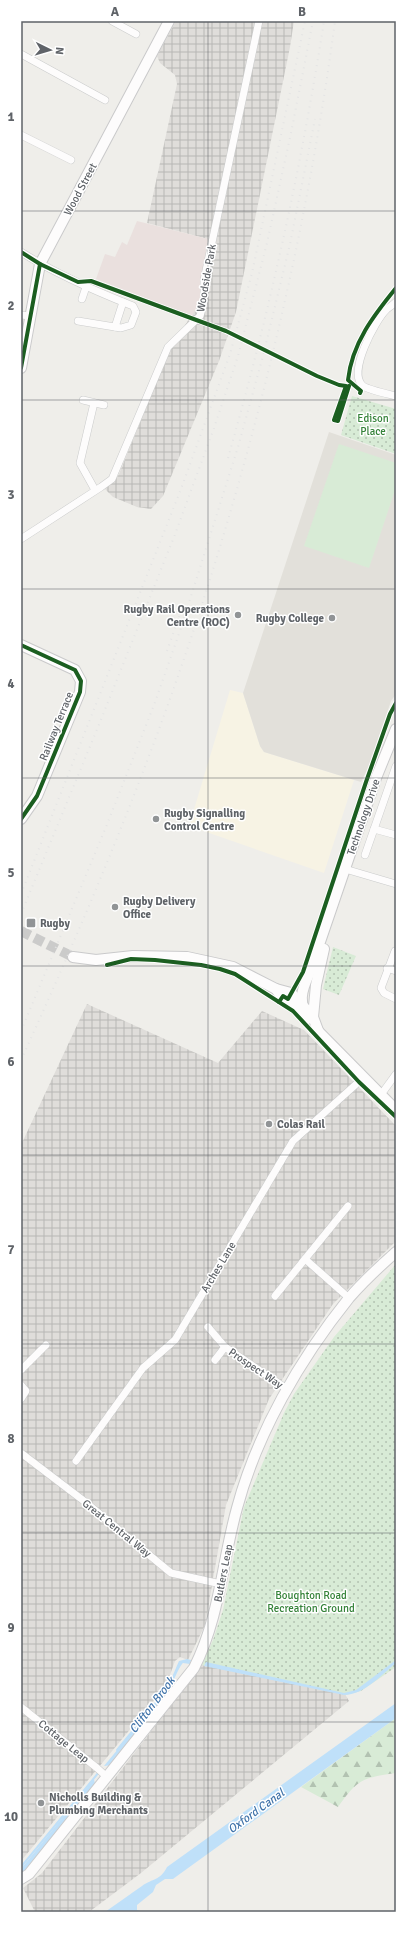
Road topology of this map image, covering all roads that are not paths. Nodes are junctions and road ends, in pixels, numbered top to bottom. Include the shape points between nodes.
1 (112, 21) edge
2 (169, 21) edge
3 (259, 21) edge
4 (136, 34) dead end
5 (21, 54) edge
6 (105, 100) dead end
7 (21, 135) edge
8 (71, 160) dead end
9 (21, 252) edge
10 (40, 264) junction
11 (86, 286) junction
12 (82, 299) dead end
13 (123, 302) junction
14 (396, 302) edge
15 (26, 315) edge
16 (78, 321) dead end
17 (115, 327) junction
18 (21, 368) edge
19 (396, 396) edge
20 (83, 400) dead end
21 (94, 403) junction
22 (104, 405) dead end
23 (95, 490) junction
24 (21, 539) edge
25 (21, 645) edge
26 (396, 729) edge
27 (396, 766) edge
28 (21, 819) edge
29 (374, 829) junction
30 (396, 835) edge
31 (365, 855) dead end
32 (345, 870) junction
33 (396, 884) edge
34 (334, 906) junction
35 (395, 951) dead end
36 (73, 957) tunnel mouth
37 (387, 968) junction
38 (396, 971) edge
39 (316, 983) junction
40 (276, 989) junction
41 (296, 992) junction
42 (396, 999) edge
43 (297, 1005) junction
44 (310, 1018) junction
45 (395, 1077) edge
46 (363, 1078) junction
47 (380, 1096) junction
48 (396, 1110) edge
49 (348, 1206) dead end
50 (396, 1252) edge
51 (305, 1259) junction
52 (275, 1296) dead end
53 (349, 1298) junction
54 (208, 1327) dead end
55 (46, 1345) dead end
56 (225, 1347) junction
57 (215, 1360) dead end
58 (21, 1370) edge
59 (21, 1385) edge
60 (287, 1389) junction
61 (21, 1399) edge
62 (21, 1453) edge
63 (76, 1461) dead end
64 (221, 1584) junction
65 (21, 1707) edge
66 (102, 1772) junction
67 (21, 1879) edge

1 - 4 street
2 - 10 street, Wood Street
3 - 23 street, Woodside Park via 204,280 204,301 200,316 168,347 112,478
5 - 6 street
7 - 8 street
9 - 10 street
10 - 11 street
10 - 15 street, Wood Street
11 - 12 street
11 - 13 street
13 - 17 street
13 - 17 street via 133,306 136,312 131,325
14 - 19 street via 386,310 368,338 358,370 359,380 364,386
15 - 18 street, Wood Street
16 - 17 street
20 - 21 street
21 - 22 street
21 - 23 street via 80,463
23 - 24 street, Woodside Park
25 - 28 street, Railway Terrace via 75,670 81,681 80,692 36,796
26 - 32 street, Technology Drive
27 - 29 street
29 - 30 street
29 - 31 street
32 - 33 street
32 - 34 street, Technology Drive
34 - 39 street, Technology Drive
34 - 41 street, Technology Drive via 309,974
35 - 37 street
36 - 40 street via 96,960 133,956 187,957 233,968
37 - 38 street
37 - 42 street via 380,988
39 - 43 street
39 - 44 street, Technology Drive
40 - 41 street
40 - 43 street via 280,995
41 - 43 street
43 - 44 street
44 - 46 street via 319,1033
45 - 47 street
46 - 47 street
46 - 63 street, Arches Lane via 293,1141 175,1340 143,1368
47 - 48 street
49 - 51 street
50 - 53 street, Butlers Leap
51 - 52 street
51 - 53 street
53 - 60 street, Butlers Leap
54 - 56 street, Prospect Way
55 - 58 street
56 - 57 street, Prospect Way
56 - 60 street, Prospect Way
59 - 61 street via 26,1391
60 - 64 street, Butlers Leap via 271,1419 237,1506
62 - 64 street, Great Central Way via 171,1573
64 - 66 street, Butlers Leap via 211,1627 194,1668
65 - 66 street, Cottage Leap
66 - 67 street, Butlers Leap via 29,1874

